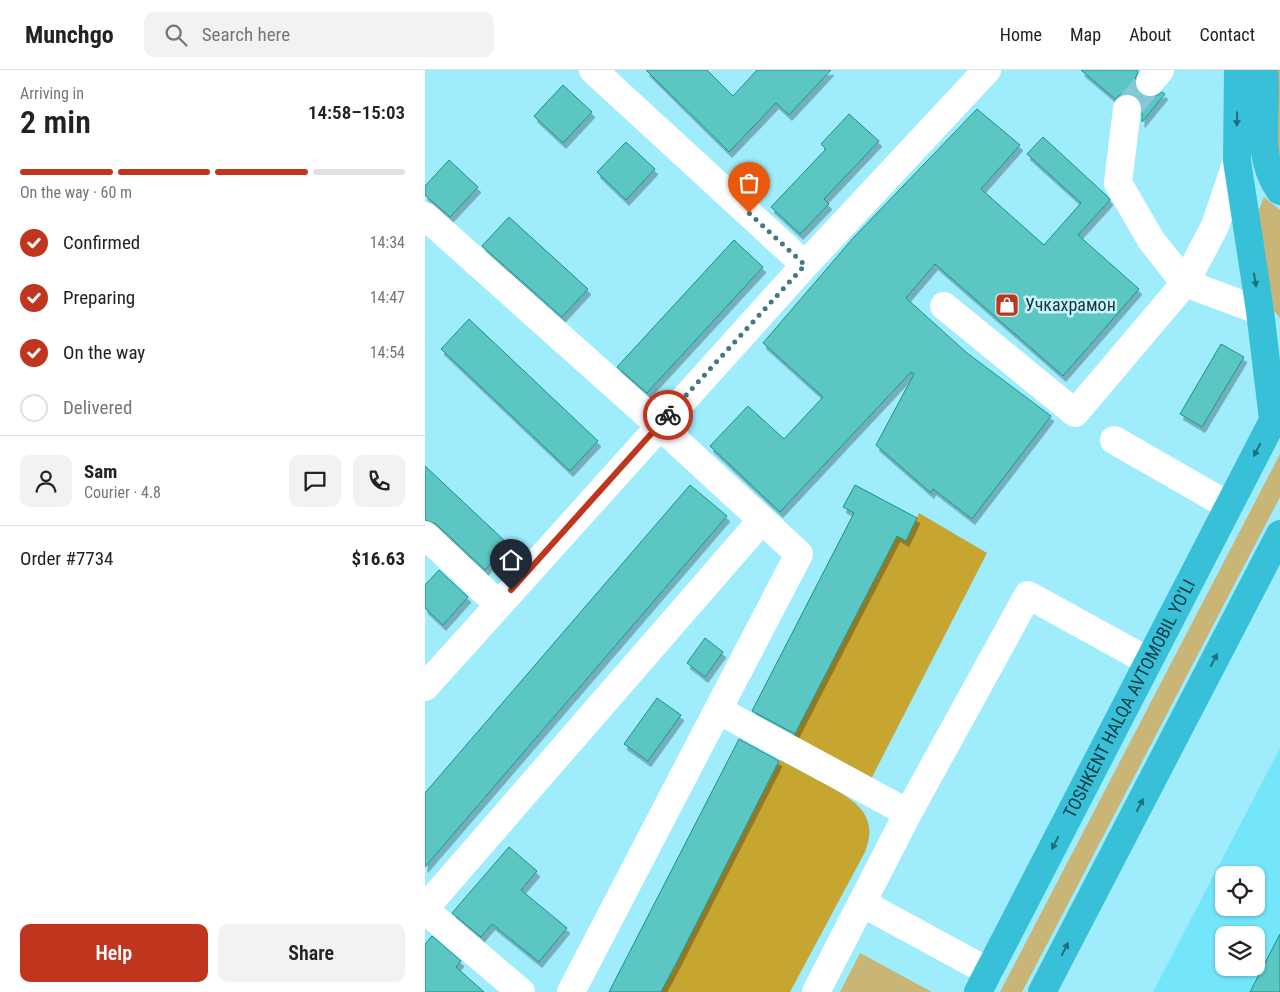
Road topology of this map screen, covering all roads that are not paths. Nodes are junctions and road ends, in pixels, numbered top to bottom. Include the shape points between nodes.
1 (593, 70) edge
2 (987, 70) edge
3 (1238, 70) edge
4 (1264, 70) edge
5 (1127, 109) tunnel mouth
6 (1237, 161) junction
7 (1280, 191) edge
8 (425, 216) edge
9 (805, 265) junction
10 (1185, 283) junction
11 (943, 306) dead end
12 (1260, 311) junction
13 (1277, 413) edge
14 (659, 425) junction
15 (1114, 440) dead end
16 (1229, 506) junction
17 (761, 521) junction
18 (1280, 534) edge
19 (425, 535) edge
20 (498, 604) junction
21 (1149, 661) junction
22 (425, 686) edge
23 (718, 710) junction
24 (907, 813) junction
25 (862, 902) junction
26 (425, 909) edge
27 (983, 982) edge
28 (521, 992) edge
29 (571, 992) edge
30 (816, 992) edge
31 (1042, 992) edge

1 - 9 street
2 - 9 street
3 -> 6 highway
4 - 7 highway via 1264,144 1272,179
5 - 10 street via 1118,183 1151,240
6 - 10 street via 1215,226
6 -> 12 highway
8 - 14 street
9 - 14 street
10 - 11 street via 1075,413
10 - 12 street
12 - 13 highway
13 -> 16 highway, TOSHKENT HALQA AVTOMOBIL YO'LI
14 - 17 street
14 - 20 street
15 - 16 street
16 - 21 highway, TOSHKENT HALQA AVTOMOBIL YO'LI
17 - 23 street via 799,554
17 - 26 street
31 -> 18 highway
19 - 20 street
20 - 22 street
21 - 24 street via 1028,595
21 -> 27 highway, TOSHKENT HALQA AVTOMOBIL YO'LI
23 - 24 street
23 - 29 street
24 - 25 street
25 - 27 street
25 - 30 street
26 - 28 street

